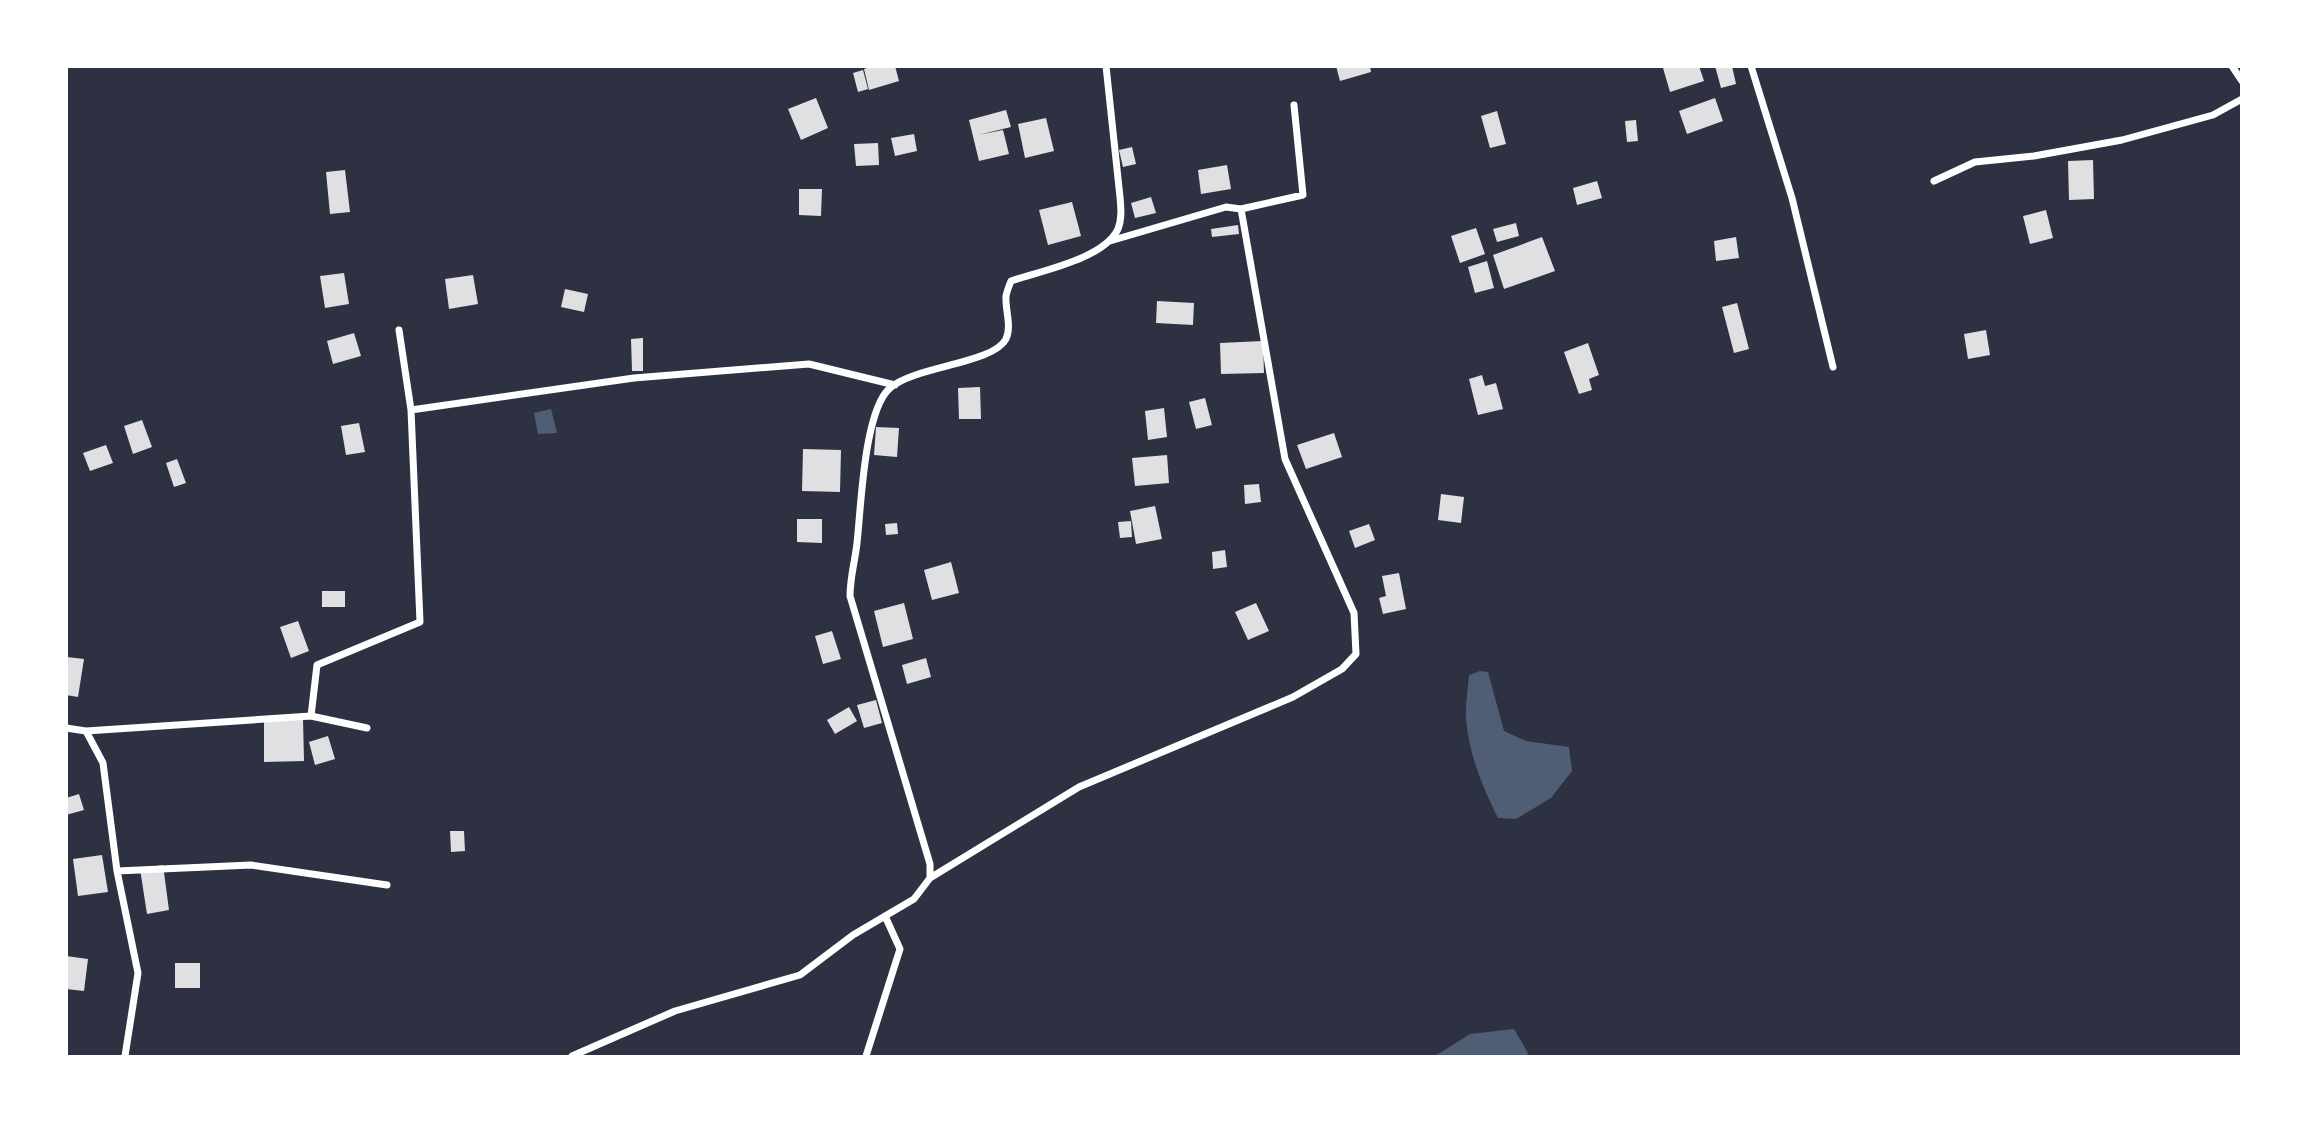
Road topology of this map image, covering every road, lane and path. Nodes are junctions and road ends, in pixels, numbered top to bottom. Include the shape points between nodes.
1 (1106, 66) edge
2 (1751, 66) edge
3 (2232, 66) edge
4 (2242, 81) edge
5 (2242, 99) edge
6 (1294, 105) dead end
7 (1934, 181) dead end
8 (1241, 209) junction
9 (1110, 241) junction
10 (399, 330) dead end
11 (1833, 367) dead end
12 (895, 385) junction
13 (411, 410) junction
14 (311, 716) junction
15 (66, 728) edge
16 (367, 728) dead end
17 (86, 731) junction
18 (117, 871) junction
19 (929, 878) junction
20 (387, 885) dead end
21 (884, 916) junction
22 (125, 1056) edge
23 (572, 1056) edge
24 (866, 1056) edge

1 - 9 street via 1121,207
2 - 11 street via 1791,198
3 - 4 street
5 - 7 street via 2213,115 2122,140 1975,162
6 - 8 street via 1303,195
8 - 9 street via 1226,207
8 - 19 street via 1285,459 1354,613 1356,654 1342,669 1293,697 1079,787
9 - 12 street via 1091,254 1011,281 1006,295 1006,338 998,348 904,378
10 - 13 street
12 - 13 street via 809,364 634,378
12 - 19 street via 877,409 869,439 850,596 930,864
13 - 14 street via 421,622 317,665
14 - 16 street
14 - 17 street
15 - 17 street
17 - 18 street via 103,763
18 - 20 street via 251,865
18 - 22 street via 138,973
19 - 21 street via 914,899
21 - 23 street via 800,975 676,1011
21 - 24 street via 900,949

